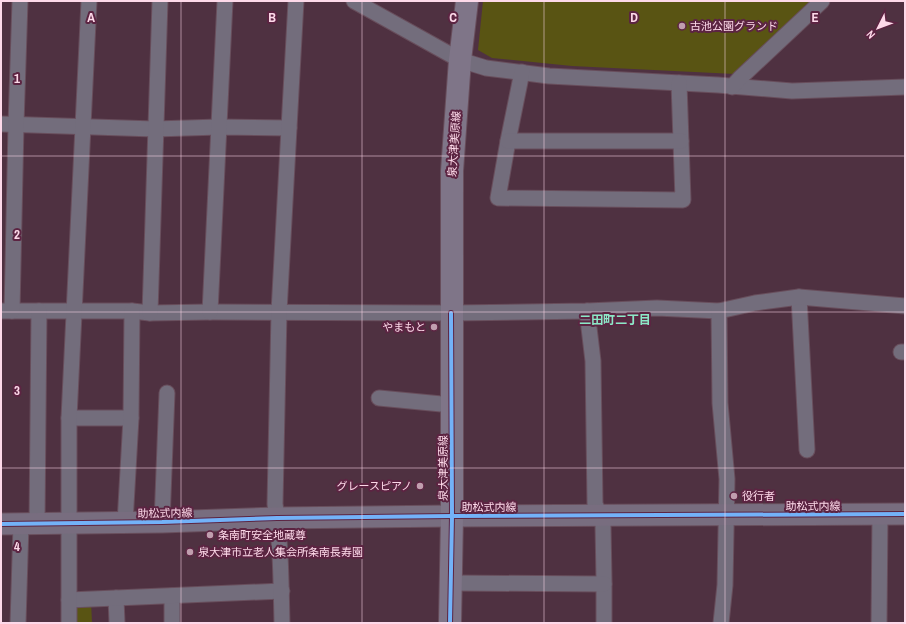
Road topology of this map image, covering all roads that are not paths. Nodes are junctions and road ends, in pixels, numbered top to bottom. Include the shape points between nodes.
1 (20, 1) edge
2 (89, 1) edge
3 (160, 1) edge
4 (226, 1) edge
5 (296, 1) edge
6 (355, 1) edge
7 (467, 1) edge
8 (822, 1) edge
9 (460, 60) junction
10 (522, 72) junction
11 (679, 83) junction
12 (732, 87) junction
13 (905, 87) edge
14 (8, 125) edge
15 (84, 126) junction
16 (219, 127) junction
17 (289, 128) junction
18 (155, 129) junction
19 (508, 141) junction
20 (681, 141) junction
21 (799, 297) junction
22 (905, 306) edge
23 (74, 310) junction
24 (6, 311) edge
25 (39, 311) junction
26 (132, 311) junction
27 (588, 311) junction
28 (719, 311) junction
29 (210, 312) junction
30 (280, 312) junction
31 (150, 313) junction
32 (451, 313) junction
33 (167, 393) dead end
34 (379, 398) dead end
35 (452, 405) junction
36 (69, 418) junction
37 (131, 418) junction
38 (807, 450) dead end
39 (905, 514) edge
40 (600, 515) junction
41 (727, 515) junction
42 (880, 515) junction
43 (452, 516) junction
44 (277, 518) junction
45 (162, 522) junction
46 (125, 523) junction
47 (20, 524) edge
48 (69, 524) junction
49 (451, 583) junction
50 (604, 584) junction
51 (282, 591) junction
52 (172, 596) junction
53 (116, 598) junction
54 (69, 600) junction
55 (18, 623) edge
56 (69, 623) edge
57 (117, 623) edge
58 (172, 623) edge
59 (282, 623) edge
60 (450, 623) edge
61 (604, 623) edge
62 (721, 623) edge
63 (879, 623) edge

1 - 14 street
2 - 15 street
3 - 18 street
4 - 16 street
5 - 17 street
6 - 9 street
7 - 9 main road, 泉大津美原線
8 - 12 street
9 - 10 street via 486,68
9 - 32 main road, 泉大津美原線 via 452,171
10 - 11 street via 549,76
10 - 19 street
11 - 12 street
11 - 20 street
12 - 13 street via 792,91
14 - 15 street
14 - 24 street
15 - 18 street
15 - 23 street
16 - 17 street
16 - 18 street
16 - 29 street
17 - 30 street
18 - 31 street
19 - 20 street
19 - 20 street via 498,198 683,200
21 - 22 street
21 - 28 street
21 - 38 street
23 - 25 street
23 - 26 street
23 - 36 street
24 - 25 street
25 - 47 street
26 - 31 street
26 - 37 street
27 - 28 street via 657,308
27 - 32 street
27 - 40 street via 593,361 595,504
28 - 41 street via 720,403 727,479
29 - 30 street
29 - 31 street
30 - 32 street
30 - 44 street via 275,504
32 - 35 main road, 泉大津美原線
33 - 45 street
34 - 35 street
35 - 43 main road, 泉大津美原線
36 - 37 street
36 - 48 street
37 - 46 street
39 - 42 street, 助松式内線
40 - 41 street, 助松式内線
40 - 43 street, 助松式内線
40 - 50 street
41 - 42 street, 助松式内線
41 - 62 street
42 - 63 street
43 - 44 street, 助松式内線
43 - 49 main road, 泉大津美原線
44 - 45 street, 助松式内線
44 - 51 street
45 - 46 street, 助松式内線
46 - 48 street, 助松式内線
47 - 48 street, 助松式内線
47 - 55 street
48 - 54 street
49 - 50 street
49 - 60 main road, 泉大津美原線
50 - 61 street
51 - 52 street
51 - 59 street
52 - 53 street
52 - 58 street
53 - 54 street
53 - 57 street
54 - 56 street

